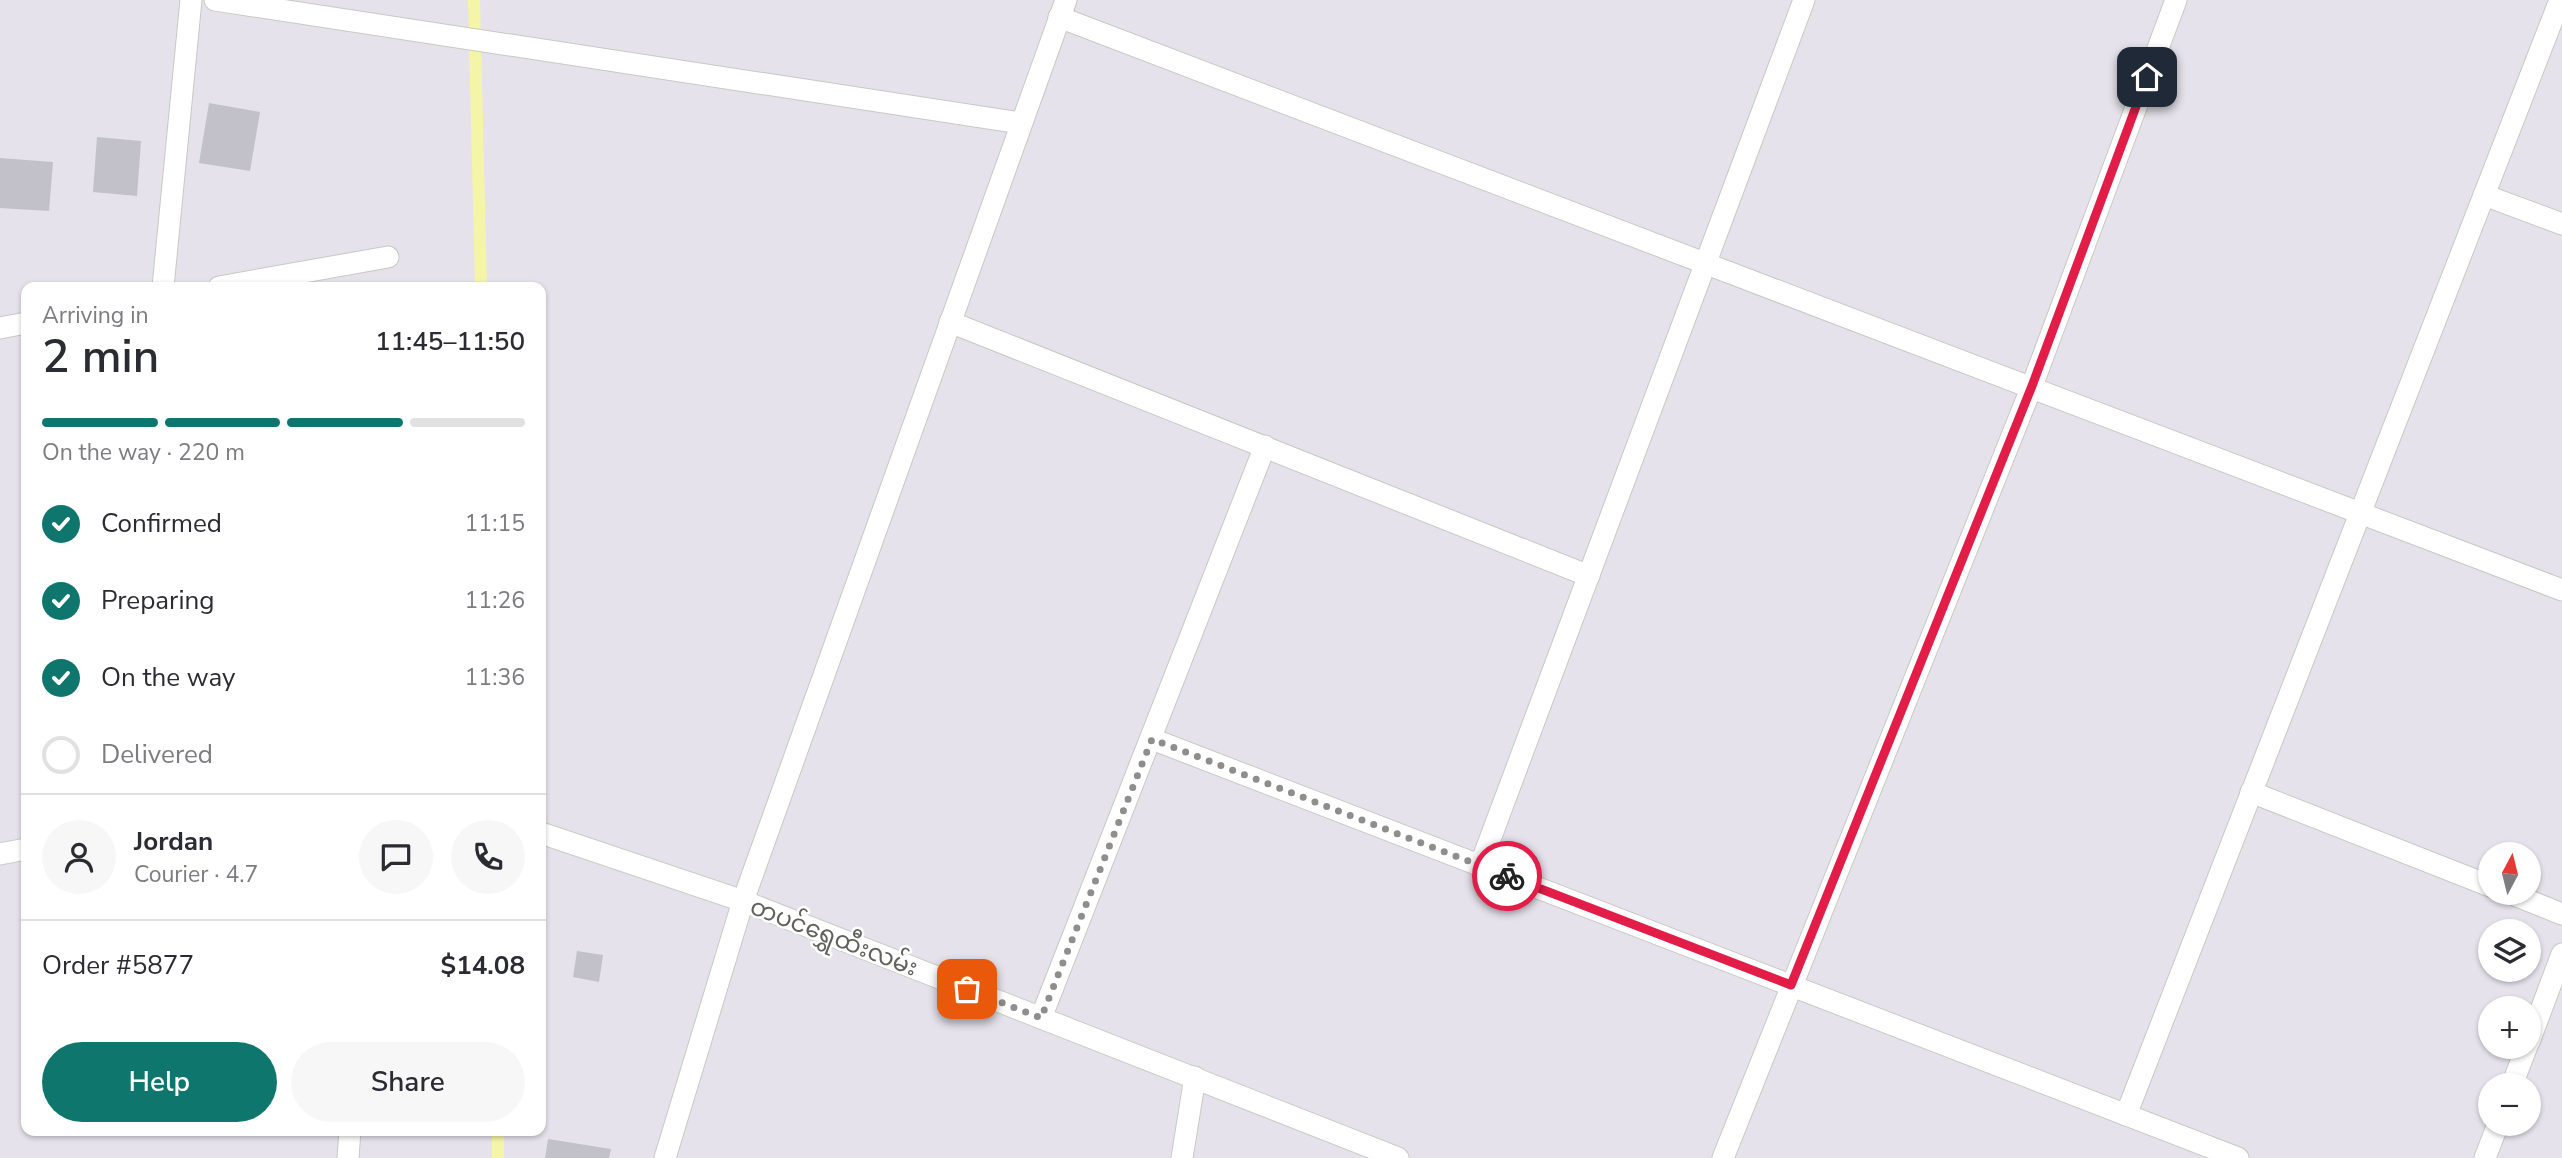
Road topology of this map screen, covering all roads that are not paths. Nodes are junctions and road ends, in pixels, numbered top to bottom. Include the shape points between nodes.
1 (191, 0) edge
2 (215, 0) edge
3 (1804, 0) edge
4 (2176, 0) edge
5 (2560, 0) edge
6 (1063, 8) edge
7 (1021, 123) junction
8 (2484, 195) junction
9 (2562, 225) edge
10 (388, 257) dead end
11 (1706, 262) junction
12 (163, 282) edge
13 (247, 282) edge
14 (950, 322) junction
15 (21, 324) edge
16 (0, 327) edge
17 (2032, 386) junction
18 (1265, 446) junction
19 (2361, 512) junction
20 (1589, 576) junction
21 (2562, 590) edge
22 (1152, 739) junction
23 (2251, 792) junction
24 (546, 836) edge
25 (21, 850) edge
26 (0, 854) edge
27 (1480, 866) junction
28 (2478, 881) edge
29 (743, 901) junction
30 (2540, 905) edge
31 (2562, 914) edge
32 (2562, 954) edge
33 (1791, 985) junction
34 (2541, 1010) edge
35 (1041, 1018) junction
36 (1195, 1077) junction
37 (2126, 1115) junction
38 (350, 1136) edge
39 (2493, 1136) edge
40 (348, 1158) edge
41 (665, 1158) edge
42 (1182, 1158) edge
43 (1398, 1158) edge
44 (1723, 1158) edge
45 (2238, 1158) edge
46 (2485, 1158) edge

1 - 12 street
2 - 7 street
3 - 11 street
4 - 17 street
5 - 8 street
6 - 7 street
6 - 11 street
7 - 14 street
8 - 9 street
8 - 19 street
10 - 13 street
11 - 17 street
11 - 20 street
14 - 18 street
14 - 29 street
15 - 16 street
17 - 19 street
17 - 33 street
18 - 20 street
18 - 22 street
19 - 21 street
19 - 23 street
20 - 27 street
22 - 27 street
22 - 35 street
23 - 28 street
23 - 37 street
24 - 29 street, တပင်ရွှေထီးလမ်း
25 - 26 street
27 - 33 street
29 - 35 street, တပင်ရွှေထီးလမ်း
29 - 41 street
30 - 31 street
32 - 34 street
33 - 37 street
33 - 44 street
35 - 36 street, တပင်ရွှေထီးလမ်း
36 - 42 street
36 - 43 street, တပင်ရွှေထီးလမ်း
37 - 45 street
38 - 40 street
39 - 46 street

